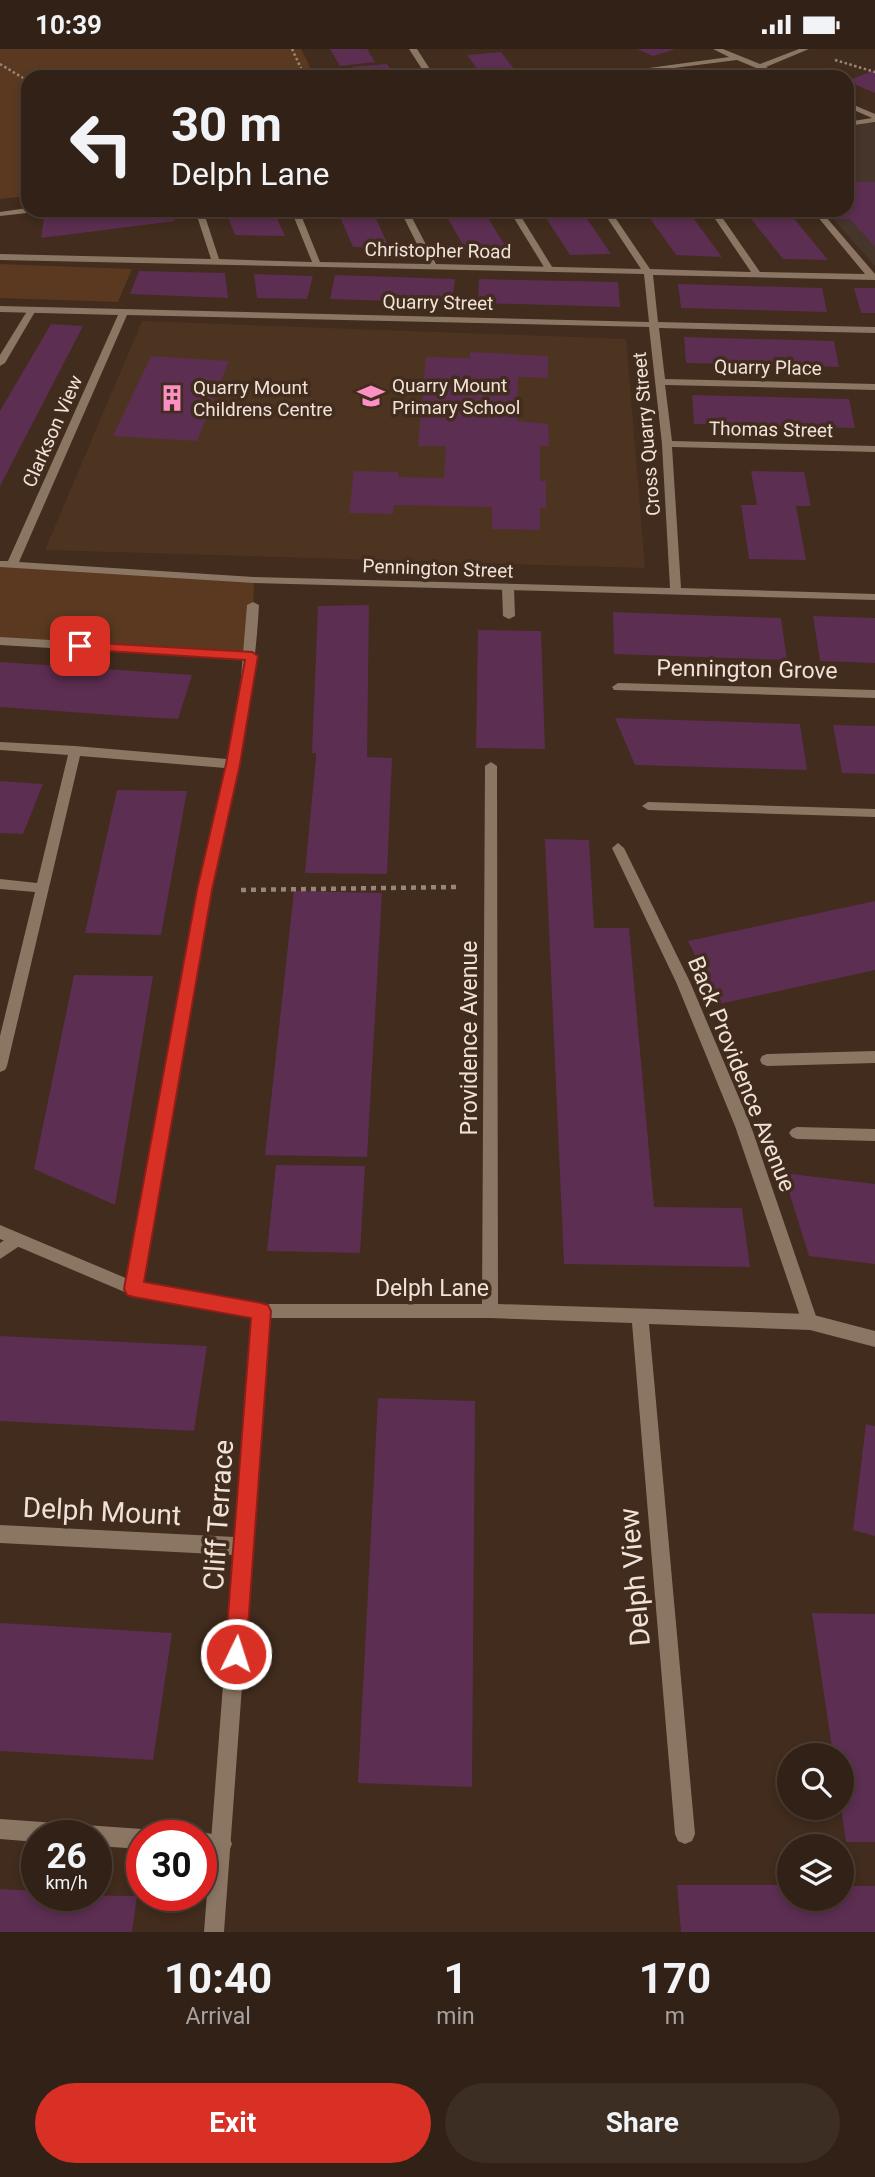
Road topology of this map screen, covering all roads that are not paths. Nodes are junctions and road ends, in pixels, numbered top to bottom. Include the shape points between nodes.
1 (413, 49) edge
2 (717, 49) edge
3 (805, 49) edge
4 (736, 58) junction
5 (760, 67) junction
6 (426, 70) edge
7 (647, 70) edge
8 (767, 70) edge
9 (854, 108) edge
10 (875, 119) edge
11 (854, 123) edge
12 (21, 212) edge
13 (0, 214) edge
14 (201, 217) edge
15 (298, 217) edge
16 (408, 217) edge
17 (517, 217) edge
18 (611, 217) edge
19 (718, 217) edge
20 (822, 217) edge
21 (0, 257) edge
22 (216, 262) junction
23 (317, 264) junction
24 (433, 267) junction
25 (550, 270) junction
26 (648, 273) junction
27 (758, 275) junction
28 (873, 277) edge
29 (0, 309) edge
30 (32, 310) junction
31 (124, 311) junction
32 (652, 324) junction
33 (875, 330) edge
34 (0, 363) edge
35 (660, 382) junction
36 (875, 387) edge
37 (667, 444) junction
38 (875, 449) edge
39 (6, 565) edge
40 (508, 588) junction
41 (676, 591) junction
42 (875, 597) edge
43 (253, 605) dead end
44 (509, 616) dead end
45 (0, 641) edge
46 (252, 656) junction
47 (618, 687) dead end
48 (875, 694) edge
49 (0, 745) edge
50 (75, 750) junction
51 (233, 764) junction
52 (491, 766) dead end
53 (648, 806) dead end
54 (875, 813) edge
55 (618, 848) dead end
56 (0, 884) edge
57 (42, 888) junction
58 (875, 1057) edge
59 (766, 1060) dead end
60 (0, 1066) edge
61 (797, 1133) dead end
62 (875, 1135) edge
63 (7, 1236) edge
64 (0, 1252) edge
65 (134, 1289) junction
66 (261, 1311) junction
67 (490, 1311) junction
68 (640, 1315) junction
69 (810, 1322) junction
70 (875, 1339) edge
71 (0, 1534) edge
72 (243, 1546) junction
73 (214, 1820) edge
74 (0, 1829) edge
75 (685, 1834) dead end
76 (126, 1838) edge
77 (214, 1911) edge
78 (214, 1932) edge

1 - 6 street
2 - 4 street
3 - 5 street
4 - 5 street
4 - 7 street
5 - 8 street
9 - 10 street
10 - 11 street
12 - 13 street
14 - 22 street
15 - 23 street
16 - 24 street
17 - 25 street
18 - 26 street
19 - 27 street
20 - 28 street
21 - 22 street, Christopher Road
22 - 23 street, Christopher Road
23 - 24 street, Christopher Road
24 - 25 street, Christopher Road
25 - 26 street, Christopher Road
26 - 27 street, Christopher Road
26 - 32 street, Cross Quarry Street
27 - 28 street, Christopher Road
29 - 30 street, Quarry Street
30 - 31 street, Quarry Street
30 - 34 street
31 - 32 street, Quarry Street
31 - 39 street, Clarkson View
32 - 33 street, Quarry Street
32 - 35 street, Cross Quarry Street
35 - 36 street, Quarry Place
35 - 37 street, Cross Quarry Street
37 - 38 street, Thomas Street
37 - 41 street, Cross Quarry Street
39 - 40 street, Pennington Street via 254,580
40 - 41 street, Pennington Street
40 - 44 street
41 - 42 street, Pennington Street
43 - 46 street
45 - 46 street
46 - 51 street
47 - 48 street, Pennington Grove
49 - 50 street
50 - 51 street
50 - 57 street
51 - 65 street via 205,890
52 - 67 street, Providence Avenue
53 - 54 street
55 - 69 street, Back Providence Avenue via 683,982 743,1126
56 - 57 street
57 - 60 street
58 - 59 street
61 - 62 street
63 - 64 street
63 - 65 street, Delph Lane
65 - 66 street, Delph Lane
66 - 67 street, Delph Lane
66 - 72 street, Cliff Terrace
67 - 68 street, Delph Lane
68 - 69 street, Delph Lane
68 - 75 street, Delph View
69 - 70 street, Delph Lane
71 - 72 street, Delph Mount
72 - 73 street, Cliff Terrace
74 - 76 street
77 - 78 street, Cliff Terrace

